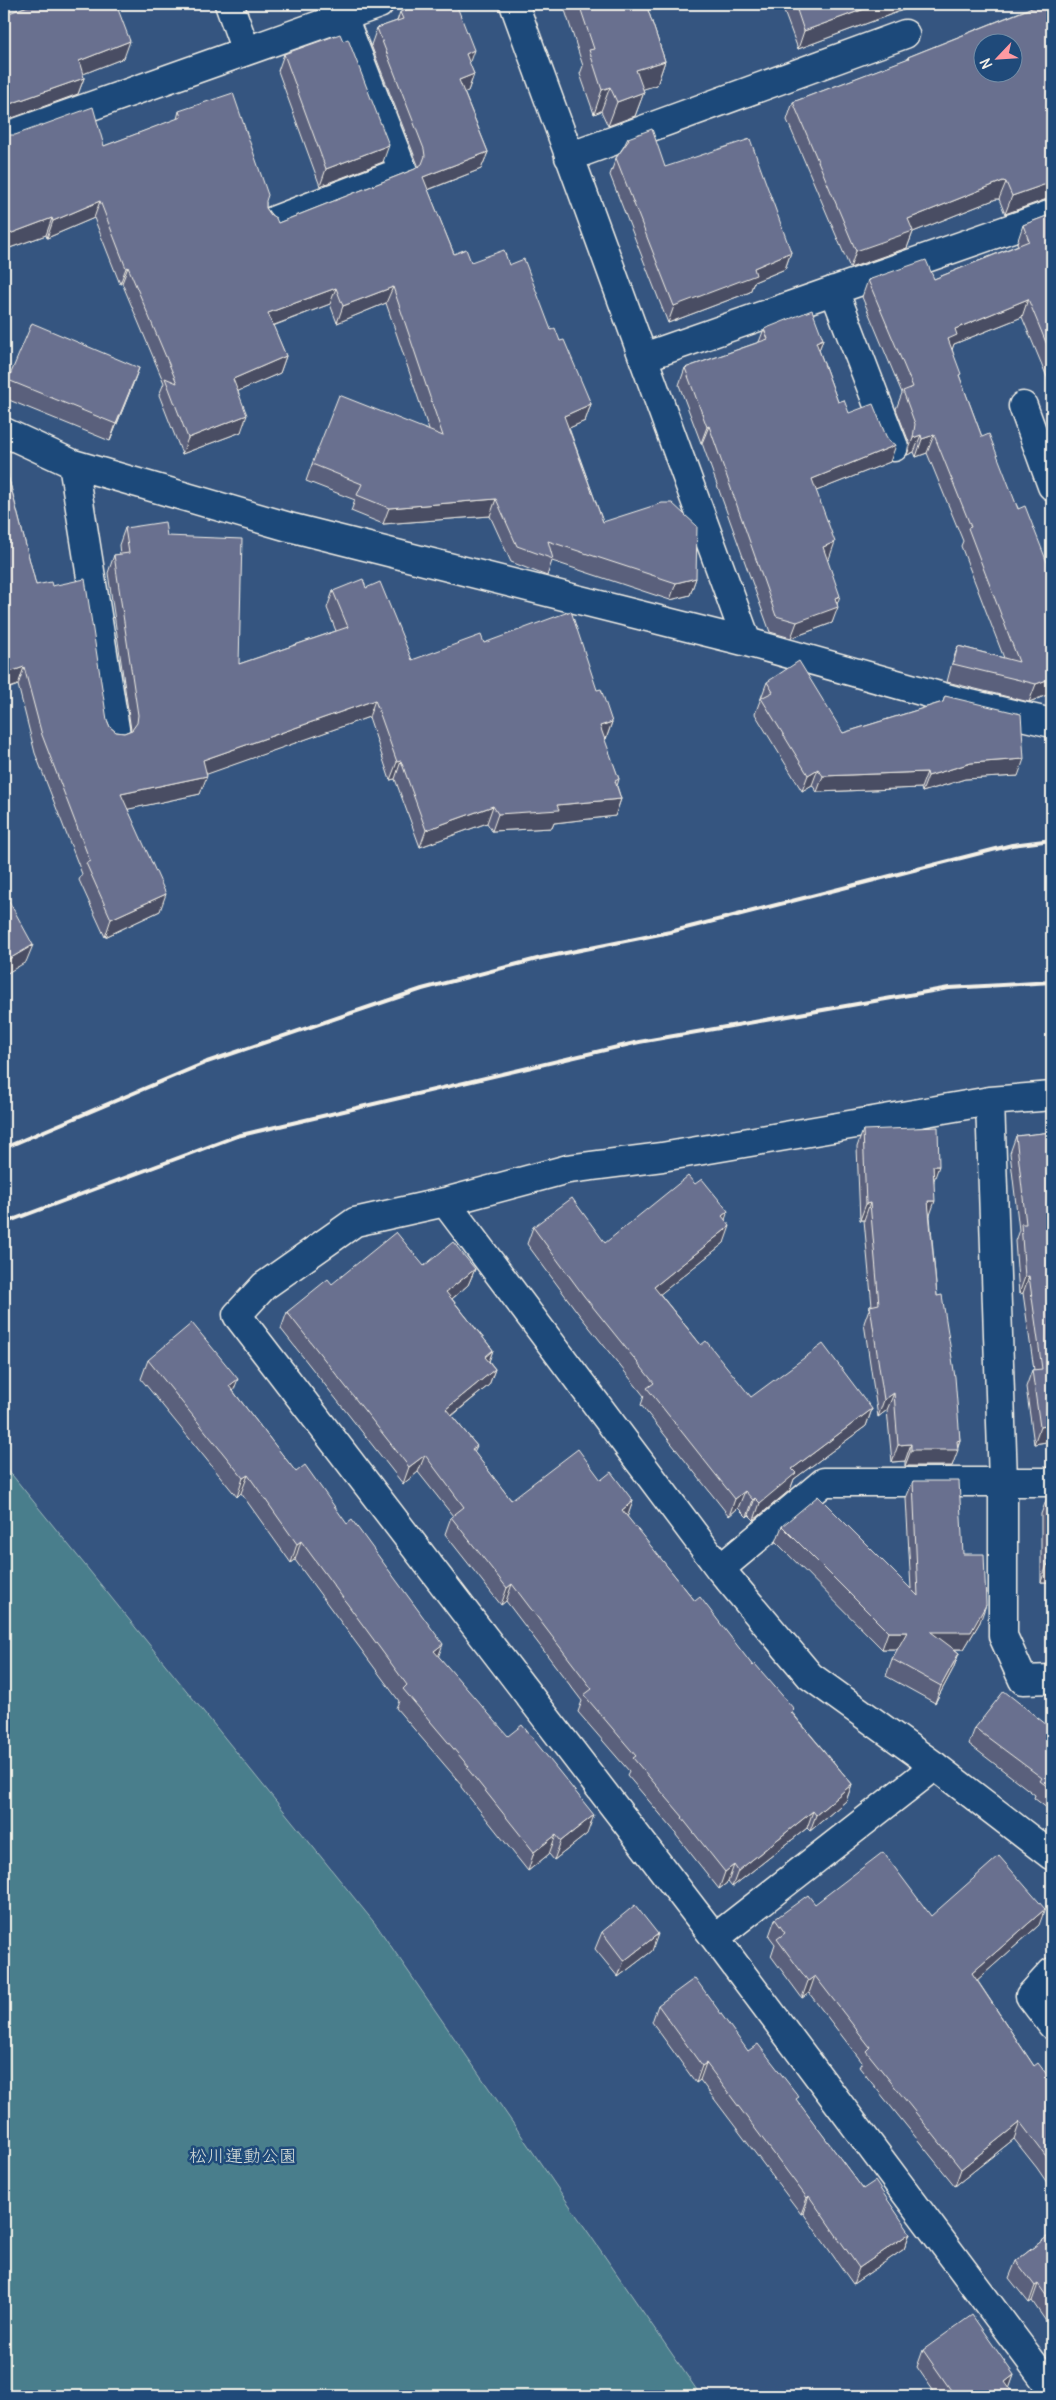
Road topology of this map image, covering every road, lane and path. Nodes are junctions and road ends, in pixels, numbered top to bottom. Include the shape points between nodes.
1 (229, 4) edge
2 (379, 4) edge
3 (514, 4) edge
4 (343, 17) junction
5 (905, 34) dead end
6 (246, 51) junction
7 (4, 137) edge
8 (569, 157) junction
9 (1052, 214) edge
10 (275, 220) edge
11 (834, 290) junction
12 (644, 357) junction
13 (1023, 406) dead end
14 (4, 432) edge
15 (894, 447) edge
16 (73, 464) junction
17 (1052, 486) edge
18 (747, 642) junction
19 (1052, 723) edge
20 (116, 735) edge
21 (1052, 1096) edge
22 (990, 1101) junction
23 (445, 1202) junction
24 (1003, 1481) junction
25 (1052, 1482) edge
26 (720, 1569) junction
27 (1052, 1679) edge
28 (935, 1766) junction
29 (1052, 1856) edge
30 (716, 1938) junction
31 (1052, 1972) edge
32 (1052, 2025) edge
33 (1052, 2389) edge

1 - 6 street
2 - 4 street
3 - 8 street
4 - 6 street
4 - 10 street via 403,171
5 - 8 street
6 - 7 street
8 - 12 street
9 - 11 street
11 - 12 street
11 - 15 street
12 - 18 street
13 - 17 street
14 - 16 street
16 - 18 street via 289,527
16 - 20 street
18 - 19 street via 957,701
21 - 22 street
22 - 23 street via 662,1157 568,1169
22 - 24 street
23 - 26 street
23 - 30 street via 355,1222 264,1286 237,1315
24 - 25 street
24 - 26 street via 824,1482
24 - 27 street via 1003,1636 1023,1680
26 - 28 street via 810,1676
28 - 29 street
28 - 30 street
30 - 33 street
31 - 32 street via 1030,1996

